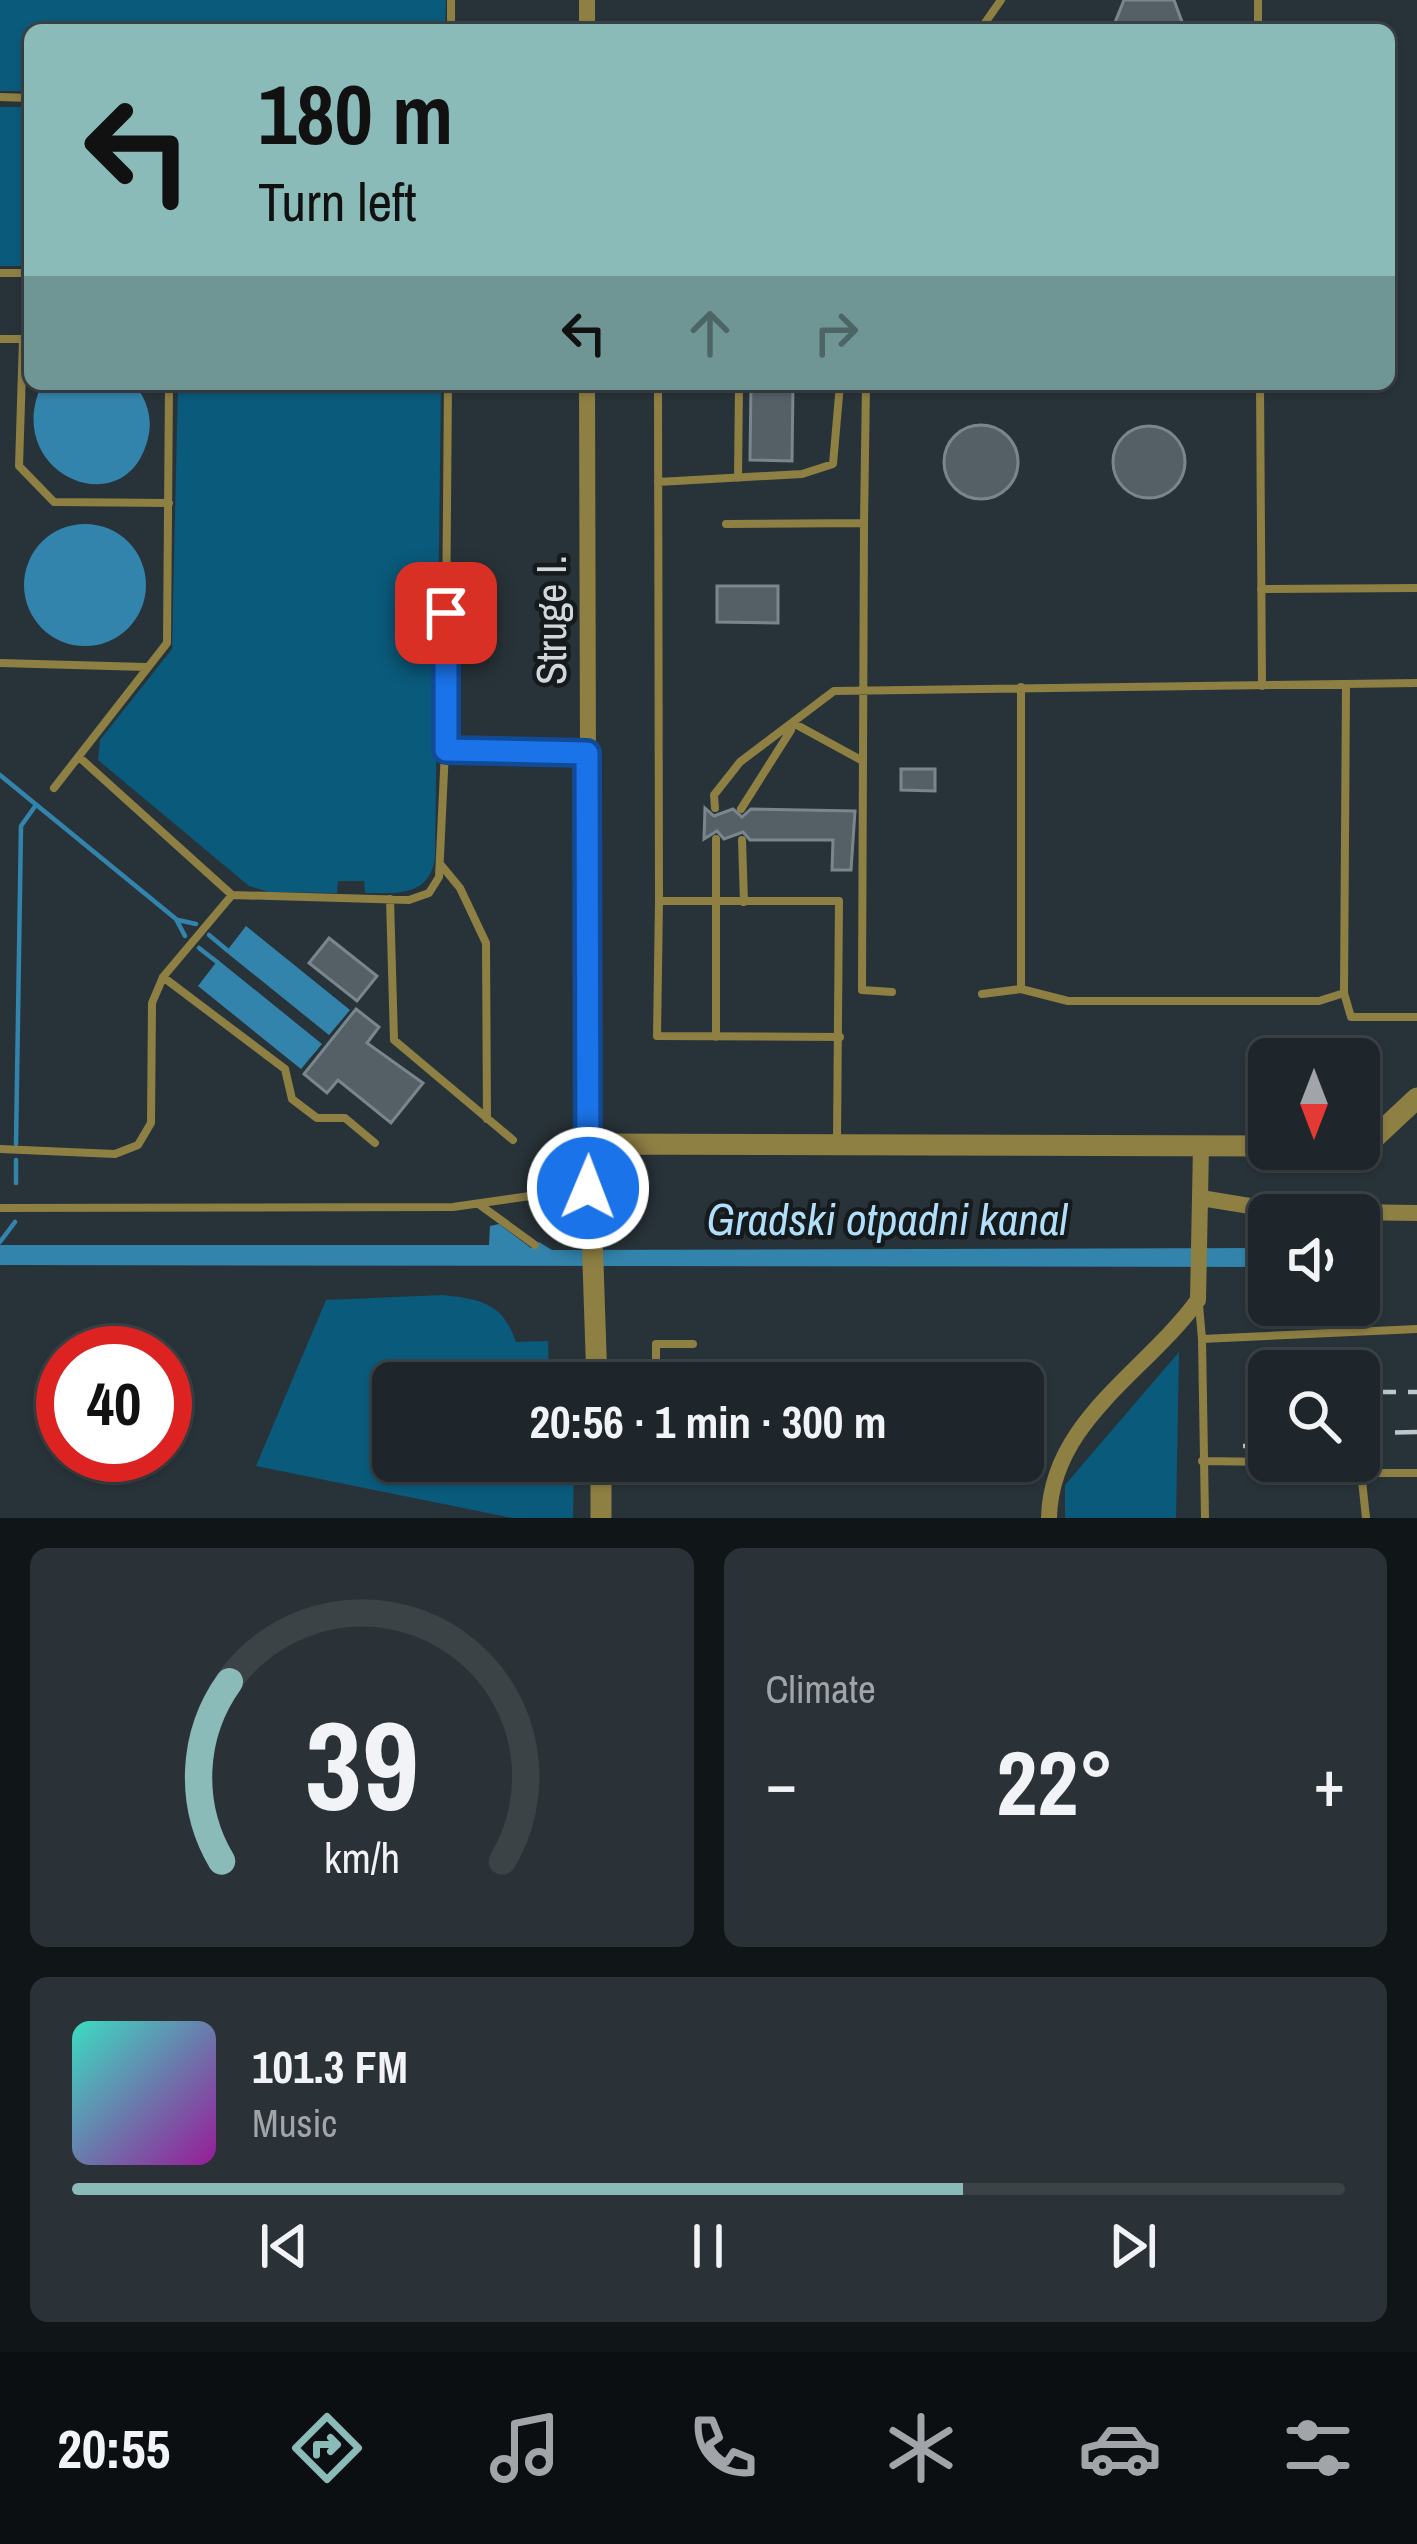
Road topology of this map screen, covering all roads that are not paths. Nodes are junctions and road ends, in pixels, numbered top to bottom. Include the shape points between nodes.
1 (24, 387) edge
2 (169, 390) edge
3 (448, 390) edge
4 (587, 390) edge
5 (658, 390) edge
6 (739, 390) edge
7 (839, 390) edge
8 (866, 390) edge
9 (1260, 390) edge
10 (738, 478) junction
11 (658, 482) junction
12 (169, 503) junction
13 (864, 523) junction
14 (726, 524) dead end
15 (1417, 588) edge
16 (1261, 589) junction
17 (1, 663) edge
18 (148, 667) junction
19 (1417, 683) edge
20 (1346, 685) junction
21 (1262, 686) junction
22 (1021, 687) junction
23 (864, 688) junction
24 (795, 724) junction
25 (446, 750) junction
26 (587, 753) junction
27 (79, 757) junction
28 (861, 760) junction
29 (54, 788) dead end
30 (715, 808) dead end
31 (741, 809) dead end
32 (716, 839) dead end
33 (742, 840) dead end
34 (440, 864) junction
35 (232, 895) junction
36 (390, 899) junction
37 (659, 901) junction
38 (718, 901) junction
39 (744, 902) junction
40 (163, 976) junction
41 (1021, 989) junction
42 (892, 992) dead end
43 (1344, 993) junction
44 (982, 994) dead end
45 (1417, 1017) edge
46 (716, 1037) junction
47 (840, 1037) junction
48 (1417, 1098) edge
49 (488, 1119) junction
50 (1380, 1133) edge
51 (513, 1141) dead end
52 (375, 1143) dead end
53 (590, 1144) junction
54 (837, 1146) junction
55 (1202, 1146) junction
56 (1248, 1146) edge
57 (0, 1149) edge
58 (588, 1188) junction
59 (1202, 1198) junction
60 (479, 1204) junction
61 (0, 1208) edge
62 (1417, 1213) edge
63 (535, 1245) dead end
64 (1198, 1300) junction
65 (1417, 1329) edge
66 (1202, 1339) junction
67 (693, 1344) dead end
68 (596, 1362) edge
69 (656, 1362) edge
70 (1202, 1461) junction
71 (1248, 1462) edge
72 (1380, 1473) edge
73 (1417, 1473) edge
74 (601, 1482) edge
75 (1363, 1482) edge
76 (601, 1518) edge
77 (1048, 1518) edge
78 (1205, 1518) edge
79 (1366, 1518) edge

1 - 12 lane via 19,466 54,502
2 - 12 lane
3 - 25 lane
4 - 26 street, Struge I.
5 - 11 lane
6 - 10 lane
7 - 10 lane via 833,464
8 - 13 lane
9 - 16 lane
10 - 11 lane
11 - 37 lane
12 - 18 lane via 167,643
13 - 14 lane
13 - 23 lane
15 - 16 lane
16 - 21 lane
17 - 18 lane
18 - 27 lane
19 - 20 lane
20 - 21 lane
20 - 43 lane
21 - 22 lane
22 - 23 lane
22 - 41 lane
23 - 24 lane via 834,691
23 - 28 lane
24 - 28 lane
24 - 30 lane via 740,762 714,796
24 - 31 lane
25 - 26 lane
25 - 34 lane
26 - 53 street, Struge I.
27 - 29 lane
27 - 35 lane
28 - 42 lane via 862,990
32 - 38 lane
33 - 39 lane
34 - 36 lane via 429,893
34 - 49 lane via 487,943
35 - 36 lane
35 - 40 lane
36 - 49 lane via 394,1040
37 - 38 lane
37 - 46 lane via 657,1036
38 - 39 lane
38 - 46 lane
39 - 47 lane via 839,901
40 - 52 lane via 285,1069 292,1099 317,1118 345,1118
40 - 57 lane via 152,1004 151,1123 138,1145 116,1154
41 - 43 lane via 1068,1000 1319,1001
41 - 44 lane
43 - 45 lane via 1351,1017
46 - 47 lane
47 - 54 lane
48 - 50 street
49 - 51 lane
53 - 54 street
53 - 58 street
54 - 55 street
55 - 56 street
55 - 59 street
58 - 60 lane
58 - 68 street
59 - 62 street via 1281,1211
59 - 64 street
60 - 61 lane
60 - 63 lane
64 - 66 lane
64 - 77 street via 1071,1439 1055,1468
65 - 66 lane
66 - 70 lane
67 - 69 lane via 656,1345
70 - 71 lane
70 - 78 lane
72 - 73 lane
74 - 76 street
75 - 79 lane

